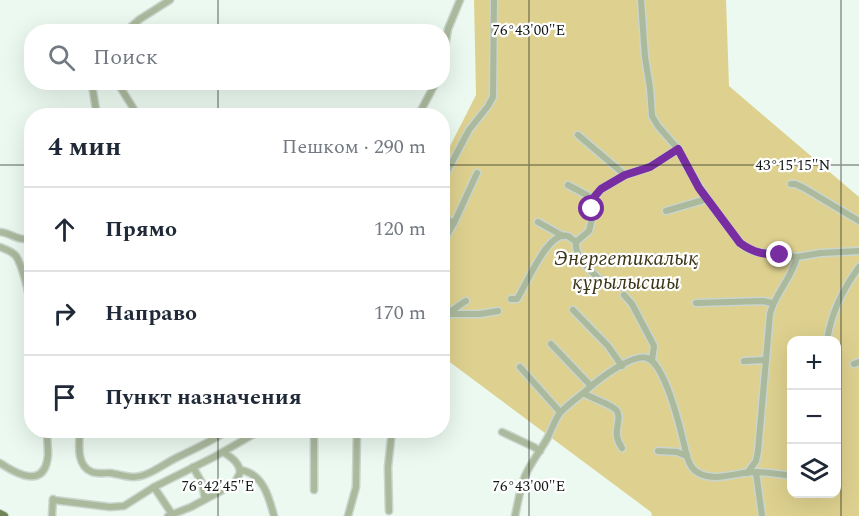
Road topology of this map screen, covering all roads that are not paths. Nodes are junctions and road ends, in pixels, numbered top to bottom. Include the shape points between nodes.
1 (170, 0) edge
2 (460, 0) edge
3 (494, 0) edge
4 (641, 0) edge
5 (136, 24) edge
6 (450, 24) edge
7 (93, 90) edge
8 (122, 90) edge
9 (432, 90) edge
10 (96, 108) edge
11 (133, 108) edge
12 (422, 108) edge
13 (578, 135) dead end
14 (678, 149) junction
15 (450, 167) edge
16 (477, 173) dead end
17 (625, 175) junction
18 (791, 184) dead end
19 (568, 185) dead end
20 (594, 199) junction
21 (707, 199) junction
22 (666, 211) dead end
23 (859, 220) edge
24 (450, 221) edge
25 (538, 222) dead end
26 (454, 223) junction
27 (450, 230) edge
28 (0, 232) edge
29 (563, 236) junction
30 (24, 239) dead end
31 (576, 242) junction
32 (0, 247) edge
33 (859, 251) edge
34 (796, 257) junction
35 (859, 267) edge
36 (24, 278) edge
37 (603, 283) dead end
38 (624, 295) dead end
39 (511, 299) dead end
40 (466, 301) dead end
41 (696, 303) dead end
42 (772, 303) junction
43 (573, 310) dead end
44 (450, 311) edge
45 (498, 311) dead end
46 (450, 314) edge
47 (828, 336) edge
48 (551, 344) dead end
49 (651, 360) junction
50 (766, 360) junction
51 (744, 361) dead end
52 (622, 366) junction
53 (520, 368) dead end
54 (591, 386) junction
55 (584, 393) junction
56 (561, 412) junction
57 (502, 432) dead end
58 (47, 438) edge
59 (80, 438) edge
60 (217, 438) edge
61 (247, 438) edge
62 (314, 438) edge
63 (357, 438) edge
64 (391, 438) edge
65 (622, 448) dead end
66 (540, 451) junction
67 (223, 452) junction
68 (658, 452) dead end
69 (687, 456) junction
70 (0, 463) edge
71 (193, 467) junction
72 (240, 470) junction
73 (747, 472) junction
74 (756, 472) junction
75 (787, 475) edge
76 (153, 487) junction
77 (314, 490) dead end
78 (204, 499) junction
79 (389, 510) dead end
80 (170, 515) edge
81 (52, 516) edge
82 (274, 516) edge
83 (348, 516) edge
84 (515, 516) edge
85 (762, 516) edge

1 - 5 street
2 - 6 street
3 - 15 street via 493,97 469,130
4 - 14 street via 652,116
7 - 10 street
8 - 11 street
9 - 12 street
13 - 17 street
14 - 17 street via 650,167
14 - 21 street
16 - 26 street
17 - 20 street via 601,189
18 - 23 street
19 - 20 street
20 - 31 street via 589,231
21 - 22 street
21 - 34 street via 740,243 749,249
24 - 26 street
25 - 29 street
26 - 27 street
28 - 30 street
29 - 31 street
29 - 39 street via 550,244 517,299
31 - 37 street via 576,253
32 - 36 street via 15,256
33 - 34 street
34 - 42 street
35 - 47 street via 836,305
38 - 49 street via 654,346
40 - 44 street
41 - 42 street
42 - 50 street
43 - 52 street
45 - 46 street
48 - 54 street
49 - 52 street via 636,358
49 - 69 street via 667,387
50 - 51 street
50 - 73 street via 758,451
52 - 54 street
53 - 56 street
54 - 55 street
55 - 56 street
55 - 65 street via 618,413 616,438
56 - 66 street
57 - 66 street
58 - 70 street via 48,456 37,476 19,474
59 - 60 street via 81,462 86,469 135,477
61 - 67 street
62 - 77 street
63 - 83 street via 356,487
64 - 79 street
66 - 84 street via 524,479
67 - 71 street
67 - 72 street
68 - 69 street
69 - 73 street via 692,468 707,476
71 - 76 street
71 - 78 street via 202,483
72 - 78 street via 234,484
72 - 82 street via 258,478
73 - 74 street
74 - 75 street
74 - 85 street
76 - 80 street
76 - 81 street via 120,507 53,498
78 - 80 street

